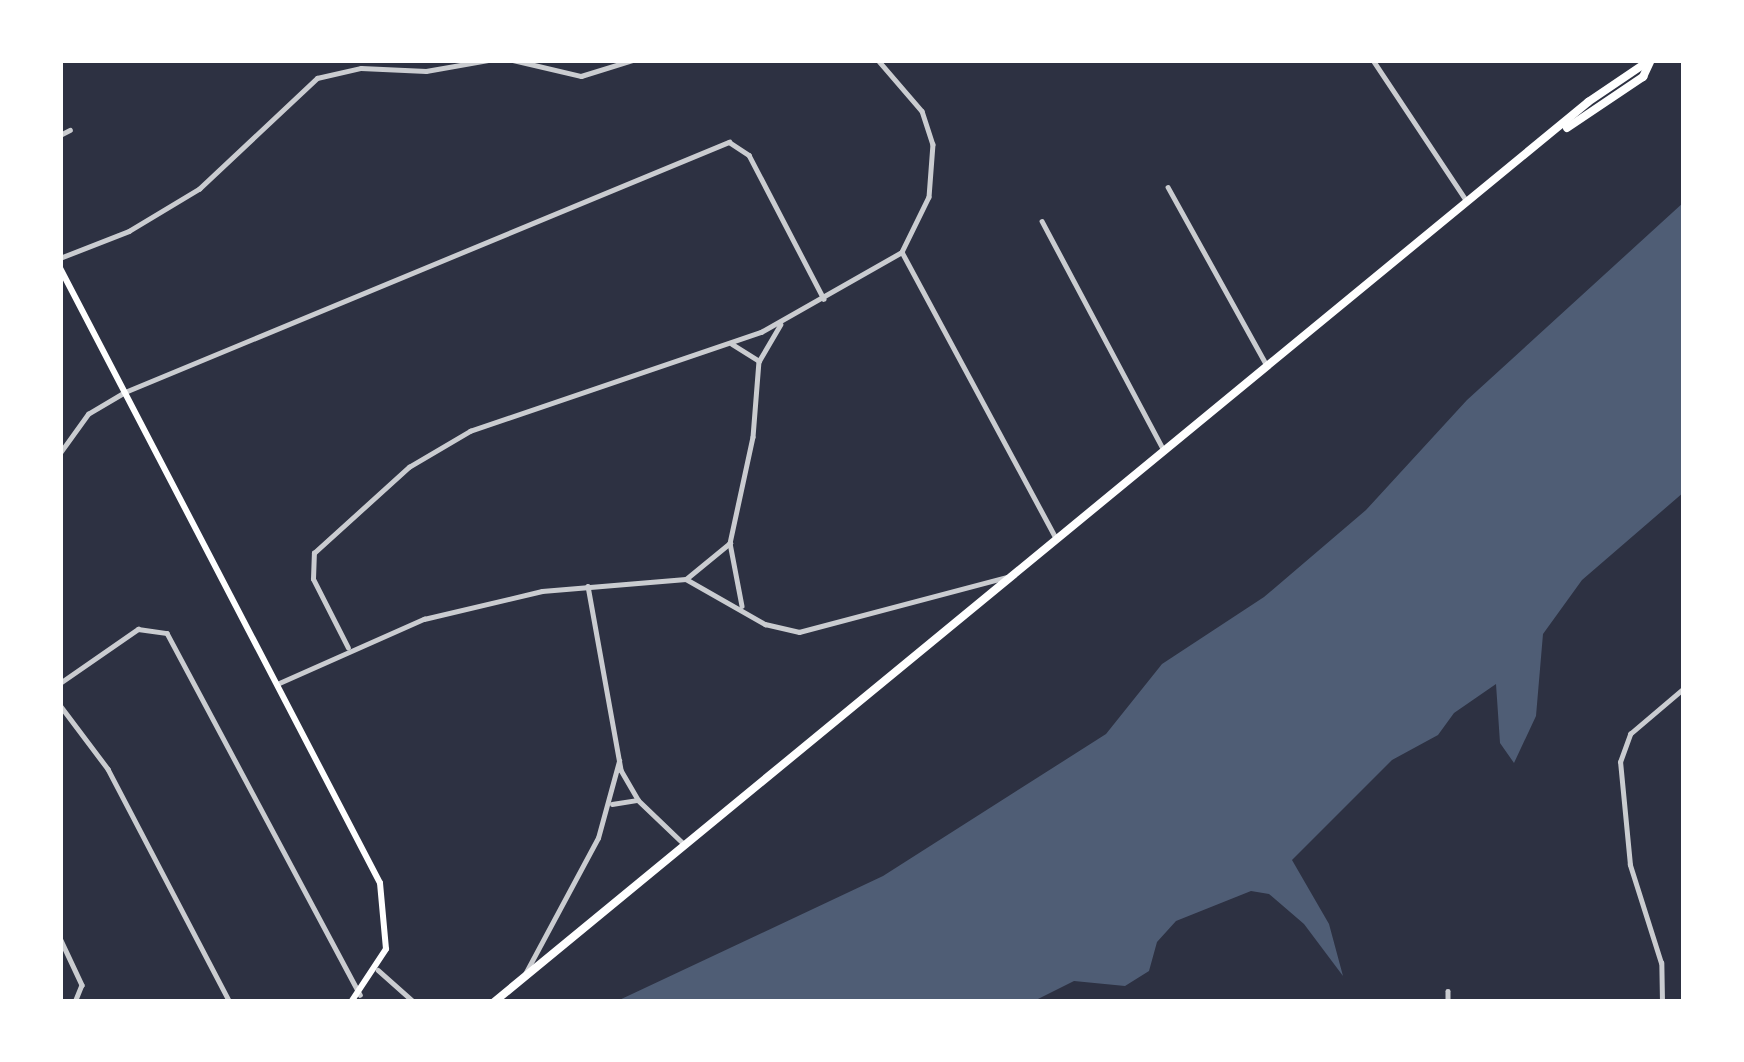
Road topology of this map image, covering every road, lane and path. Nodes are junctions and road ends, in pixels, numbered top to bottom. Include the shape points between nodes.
1 (488, 60) edge
2 (513, 60) edge
3 (633, 60) edge
4 (878, 60) edge
5 (1373, 60) edge
6 (1651, 60) edge
7 (70, 130) dead end
8 (60, 135) edge
9 (1168, 187) dead end
10 (1468, 203) junction
11 (1042, 221) dead end
12 (902, 252) junction
13 (60, 259) edge
14 (60, 268) edge
15 (824, 299) junction
16 (784, 321) junction
17 (731, 344) junction
18 (759, 362) junction
19 (1267, 366) junction
20 (125, 392) junction
21 (1163, 450) junction
22 (60, 453) edge
23 (1055, 538) junction
24 (730, 543) junction
25 (1007, 577) junction
26 (686, 579) junction
27 (588, 586) junction
28 (745, 611) junction
29 (348, 648) junction
30 (60, 683) edge
31 (277, 684) junction
32 (1684, 688) edge
33 (60, 705) edge
34 (619, 761) junction
35 (638, 800) junction
36 (610, 804) junction
37 (685, 844) junction
38 (60, 938) edge
39 (378, 970) junction
40 (523, 978) junction
41 (1448, 991) dead end
42 (360, 995) junction
43 (75, 1002) edge
44 (230, 1002) edge
45 (351, 1002) edge
46 (414, 1002) edge
47 (494, 1002) edge
48 (1448, 1002) edge
49 (1662, 1002) edge

1 - 13 street via 317,79 199,189 129,231
2 - 3 street via 581,76
4 - 12 street via 922,111 933,144 929,196
5 - 10 street
6 - 10 main road via 1643,77
7 - 8 street
9 - 19 street
10 - 19 main road
11 - 21 street
12 - 15 street
12 - 23 street
14 - 20 main road
15 - 16 street
15 - 20 street via 749,154 729,142
16 - 17 street
16 - 18 street
17 - 18 street
17 - 29 street via 470,431 409,467 314,553 313,579
18 - 24 street
19 - 21 main road
20 - 22 street via 88,414
20 - 31 main road
21 - 23 main road
23 - 25 main road
24 - 26 street via 711,567
24 - 28 street
25 - 28 street via 799,632
25 - 37 main road
26 - 27 street
26 - 28 street
27 - 29 street via 463,608
27 - 34 street
29 - 31 street
30 - 42 street via 99,650 158,628 174,642
31 - 39 main road via 384,895 388,938
32 - 49 street via 1630,734 1620,762 1630,865 1661,963
33 - 44 street via 108,769
34 - 35 street
34 - 36 street
35 - 36 street
35 - 37 street
36 - 40 street via 578,882
37 - 40 main road
38 - 43 street via 82,985
39 - 42 main road
39 - 46 street
40 - 47 main road
41 - 48 street
42 - 45 main road

